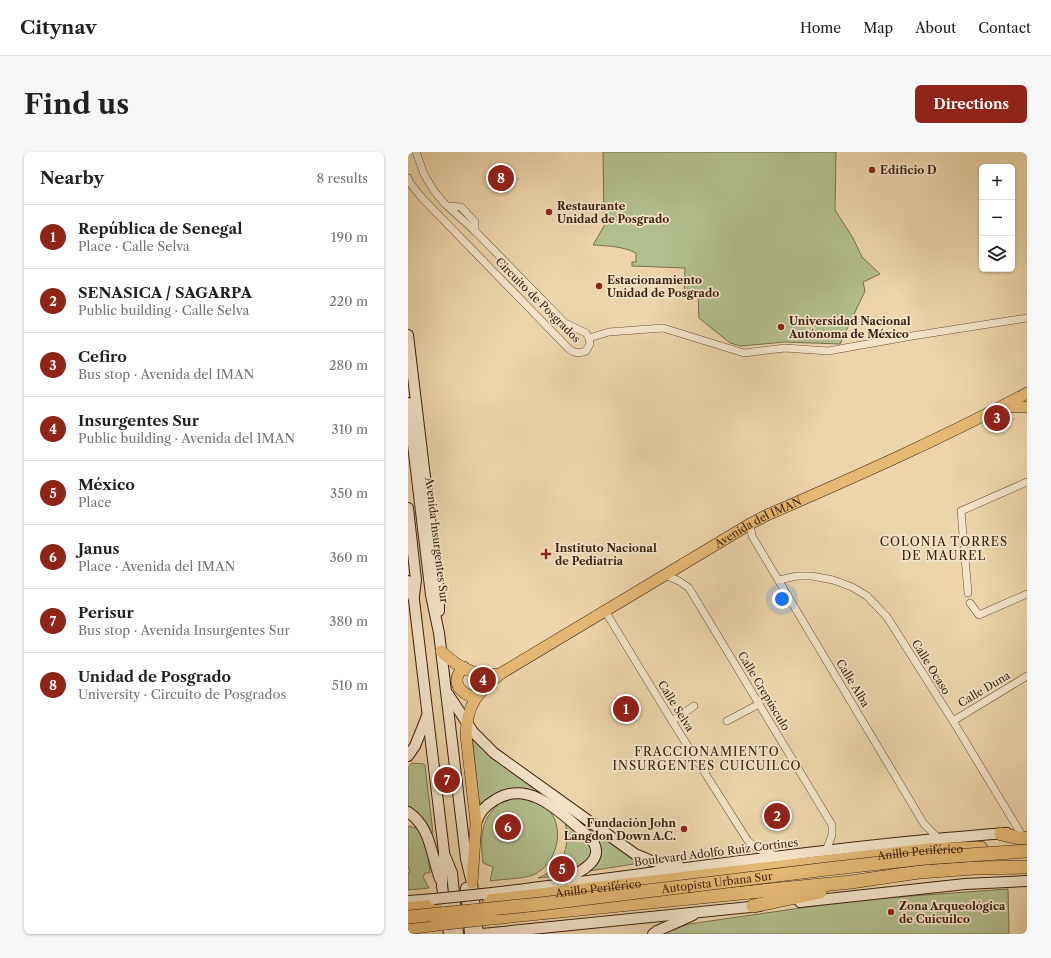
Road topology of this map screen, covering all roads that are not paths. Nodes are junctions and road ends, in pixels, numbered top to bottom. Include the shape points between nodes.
1 (416, 152) edge
2 (408, 178) edge
3 (442, 200) junction
4 (430, 206) junction
5 (448, 206) junction
6 (458, 216) junction
7 (450, 226) junction
8 (475, 232) junction
9 (536, 294) junction
10 (526, 304) junction
11 (551, 309) junction
12 (1027, 318) edge
13 (541, 320) junction
14 (408, 335) edge
15 (589, 338) junction
16 (1027, 393) edge
17 (408, 403) edge
18 (1027, 407) edge
19 (1000, 408) junction
20 (1027, 482) edge
21 (408, 508) edge
22 (745, 527) junction
23 (665, 575) junction
24 (779, 580) junction
25 (408, 581) edge
26 (968, 593) dead end
27 (1027, 594) edge
28 (414, 600) junction
29 (970, 603) dead end
30 (605, 611) junction
31 (413, 632) edge
32 (439, 633) junction
33 (441, 651) junction
34 (464, 667) junction
35 (500, 674) junction
36 (1027, 676) edge
37 (446, 690) junction
38 (477, 697) junction
39 (759, 704) junction
40 (694, 706) dead end
41 (428, 714) junction
42 (672, 721) junction
43 (727, 721) dead end
44 (953, 721) junction
45 (466, 722) junction
46 (408, 756) edge
47 (408, 812) edge
48 (476, 823) junction
49 (1001, 834) joint
50 (1025, 834) edge
51 (938, 839) junction
52 (1027, 847) edge
53 (826, 851) junction
54 (1027, 851) edge
55 (444, 852) junction
56 (781, 857) junction
57 (466, 859) junction
58 (1027, 860) edge
59 (692, 867) junction
60 (1027, 868) edge
61 (919, 872) junction
62 (1027, 881) edge
63 (472, 883) junction
64 (442, 886) junction
65 (547, 886) junction
66 (408, 897) edge
67 (486, 897) junction
68 (408, 901) edge
69 (434, 901) junction
70 (753, 906) junction
71 (408, 909) edge
72 (702, 911) junction
73 (408, 917) edge
74 (408, 922) edge
75 (408, 928) edge
76 (507, 932) junction
77 (449, 934) edge
78 (458, 934) edge
79 (470, 934) edge
80 (478, 934) edge
81 (482, 934) edge
82 (529, 934) edge
83 (654, 934) edge

1 - 3 street, Circuito de Posgrados via 424,174
2 - 4 street, Circuito de Posgrados
3 - 4 street via 442,205 438,208
3 - 5 street, Circuito de Posgrados
4 - 7 street, Circuito de Posgrados
5 - 6 street, Circuito de Posgrados
5 - 8 street via 461,207 476,222
6 - 7 street via 450,218
6 - 8 street, Circuito de Posgrados
7 - 10 street, Circuito de Posgrados
8 - 9 street, Circuito de Posgrados
9 - 10 street via 534,302
9 - 11 street, Circuito de Posgrados
10 - 13 street, Circuito de Posgrados
11 - 13 street via 542,311
11 - 15 street, Circuito de Posgrados via 565,323 586,333
12 - 15 street via 828,351 785,348 744,353 663,328 609,332
13 - 15 street, Circuito de Posgrados via 574,353 586,352 590,344
14 - 32 main road, Avenida Insurgentes Sur via 438,594
16 - 19 main road, Avenida del IMAN
17 - 32 main road, Avenida Insurgentes Sur via 431,595
18 - 19 main road
19 - 22 main road, Avenida del IMAN
20 - 26 street via 961,511
21 - 28 main road via 416,580
22 - 23 main road, Avenida del IMAN
22 - 24 street, Calle Alba
23 - 30 main road, Avenida del IMAN
23 - 39 street, Calle Crepúsculo via 689,588
24 - 44 street, Calle Ocaso via 812,576 833,580 867,596 887,617
24 - 51 street, Calle Alba via 924,824
25 - 28 main road
27 - 29 street via 979,615
28 - 31 main road
30 - 35 main road, Avenida del IMAN
30 - 42 street, Calle Selva
31 - 41 main road
32 - 33 main road, Avenida Insurgentes Sur
33 - 34 main road
33 - 37 main road, Avenida Insurgentes Sur
34 - 35 main road via 483,674
34 - 38 main road via 457,676 460,688 467,695
35 - 38 main road, Avenida del IMAN
36 - 44 street, Calle Duna
37 - 45 main road
37 - 57 main road, Avenida Insurgentes Sur
38 - 45 main road, Avenida del IMAN via 468,711
39 - 43 street
39 - 53 street, Calle Crepúsculo via 832,825 832,835
40 - 42 street
41 - 46 main road via 415,746
41 - 55 main road
42 - 56 street, Calle Selva via 748,841 758,849
44 - 50 street, Calle Ocaso
45 - 48 main road, Avenida del IMAN
45 - 59 main road via 494,753 635,854 652,861
47 - 64 main road via 418,820 429,840
48 - 63 main road, Avenida del IMAN
48 - 65 main road via 480,814 493,801 509,794 524,794 543,800 588,836 595,848 591,865 574,876
49 - 50 highway via 1020,838
49 - 51 main road, Boulevard Adolfo Ruiz Cortines
51 - 53 main road, Boulevard Adolfo Ruiz Cortines
52 - 67 highway, Anillo Periférico via 929,850
53 - 56 main road, Boulevard Adolfo Ruiz Cortines
54 - 73 highway, Autopista Urbana Sur, bridge via 918,859
55 - 64 main road
55 - 78 main road via 452,873
56 - 59 main road, Boulevard Adolfo Ruiz Cortines
57 - 63 main road, Avenida Insurgentes Sur
57 - 79 main road, Avenida Insurgentes Sur
58 - 74 highway, Autopista Urbana Sur via 983,861 857,873
59 - 65 main road, Boulevard Adolfo Ruiz Cortines
60 - 61 highway, Anillo Periférico
61 - 70 highway
61 - 75 highway, Anillo Periférico, bridge via 851,882
62 - 70 main road via 965,884
63 - 80 main road, Avenida Insurgentes Sur
64 - 77 main road
65 - 67 main road, Boulevard Adolfo Ruiz Cortines
66 - 69 main road via 420,896
67 - 69 highway, Anillo Periférico
68 - 69 main road
69 - 71 highway, Anillo Periférico
70 - 72 main road
72 - 76 main road
72 - 83 main road
76 - 81 main road
76 - 82 main road

